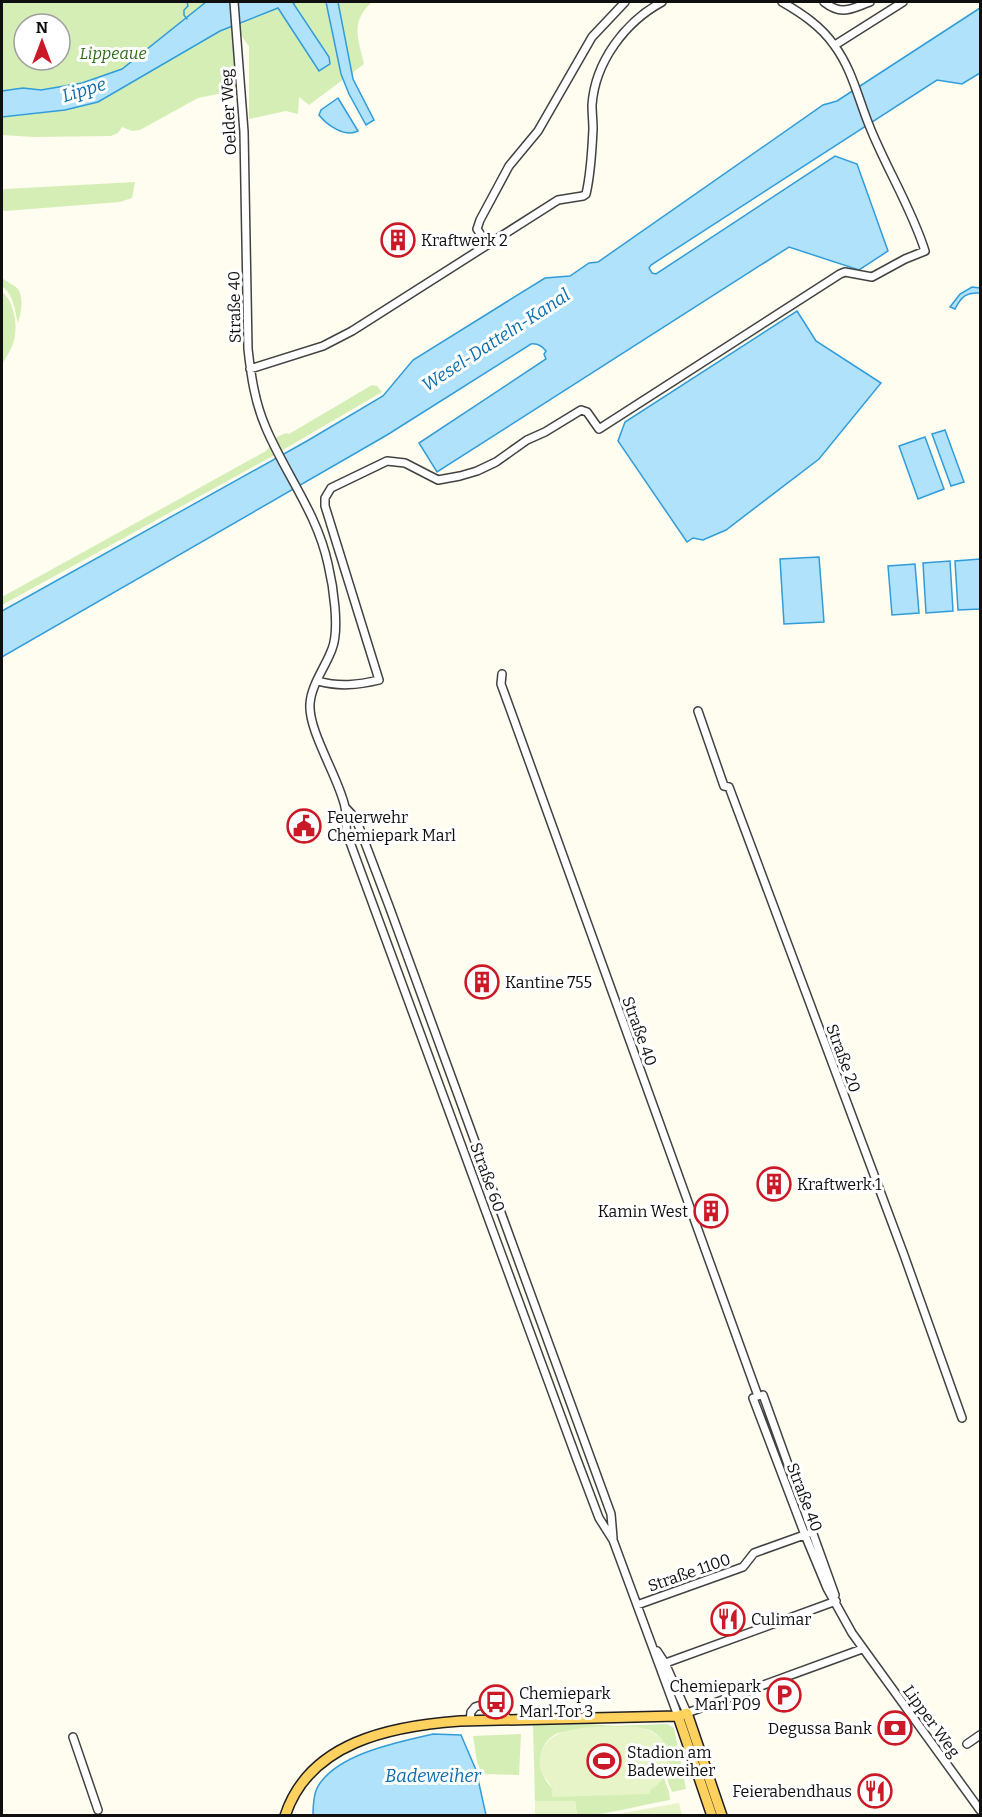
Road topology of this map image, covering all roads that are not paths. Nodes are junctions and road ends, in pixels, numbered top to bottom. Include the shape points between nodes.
1 (234, 2) edge
2 (625, 2) edge
3 (662, 2) edge
4 (782, 2) edge
5 (824, 2) edge
6 (870, 2) edge
7 (903, 2) edge
8 (835, 45) junction
9 (245, 182) joint
10 (487, 244) junction
11 (250, 369) junction
12 (502, 674) dead end
13 (318, 681) junction
14 (698, 711) dead end
15 (345, 807) junction
16 (962, 1418) dead end
17 (808, 1533) junction
18 (613, 1540) junction
19 (836, 1601) junction
20 (637, 1605) junction
21 (862, 1649) junction
22 (662, 1664) junction
23 (682, 1715) junction
24 (507, 1718) junction
25 (470, 1721) junction
26 (981, 1735) edge
27 (73, 1737) dead end
28 (967, 1744) dead end
29 (99, 1810) dead end
30 (981, 1810) edge
31 (285, 1815) edge
32 (712, 1815) edge
33 (722, 1815) edge

1 - 9 street, Oelder Weg
2 - 10 street via 592,37 538,131 509,166 477,229
3 - 10 street via 629,27 600,70 592,107 586,194 558,200
4 - 8 street via 812,21
5 - 6 street via 843,11
7 - 8 street
8 - 13 street via 853,78 870,127 925,251 872,277 840,274 598,429 587,412 581,410 469,474 438,480 405,463 387,461 331,488 325,506 380,680 340,686
9 - 11 street, Straße 40
10 - 11 street via 352,331 323,346
11 - 13 street, Straße 40 via 266,429 310,510 325,549 335,623 333,647
12 - 17 street, Straße 40 via 501,684
13 - 15 street, Straße 60 via 310,704
14 - 16 street, Straße 20
15 - 18 street, Straße 60 via 347,834 576,1457 599,1518
15 - 18 street via 356,819 387,900 608,1504
17 - 19 street, Lipper Weg
17 - 20 street, Straße 1100 via 754,1553 743,1567
18 - 20 street, Straße 60
19 - 21 street, Lipper Weg
19 - 22 street
20 - 22 street, Straße 60
21 - 23 street
21 - 30 street, Lipper Weg
22 - 23 street, Straße 60
23 - 24 main road
23 - 32 main road
23 - 33 main road
24 - 25 main road
24 - 25 street via 490,1702 472,1709
25 - 31 main road via 405,1727 338,1750 308,1774
26 - 28 street
27 - 29 street

